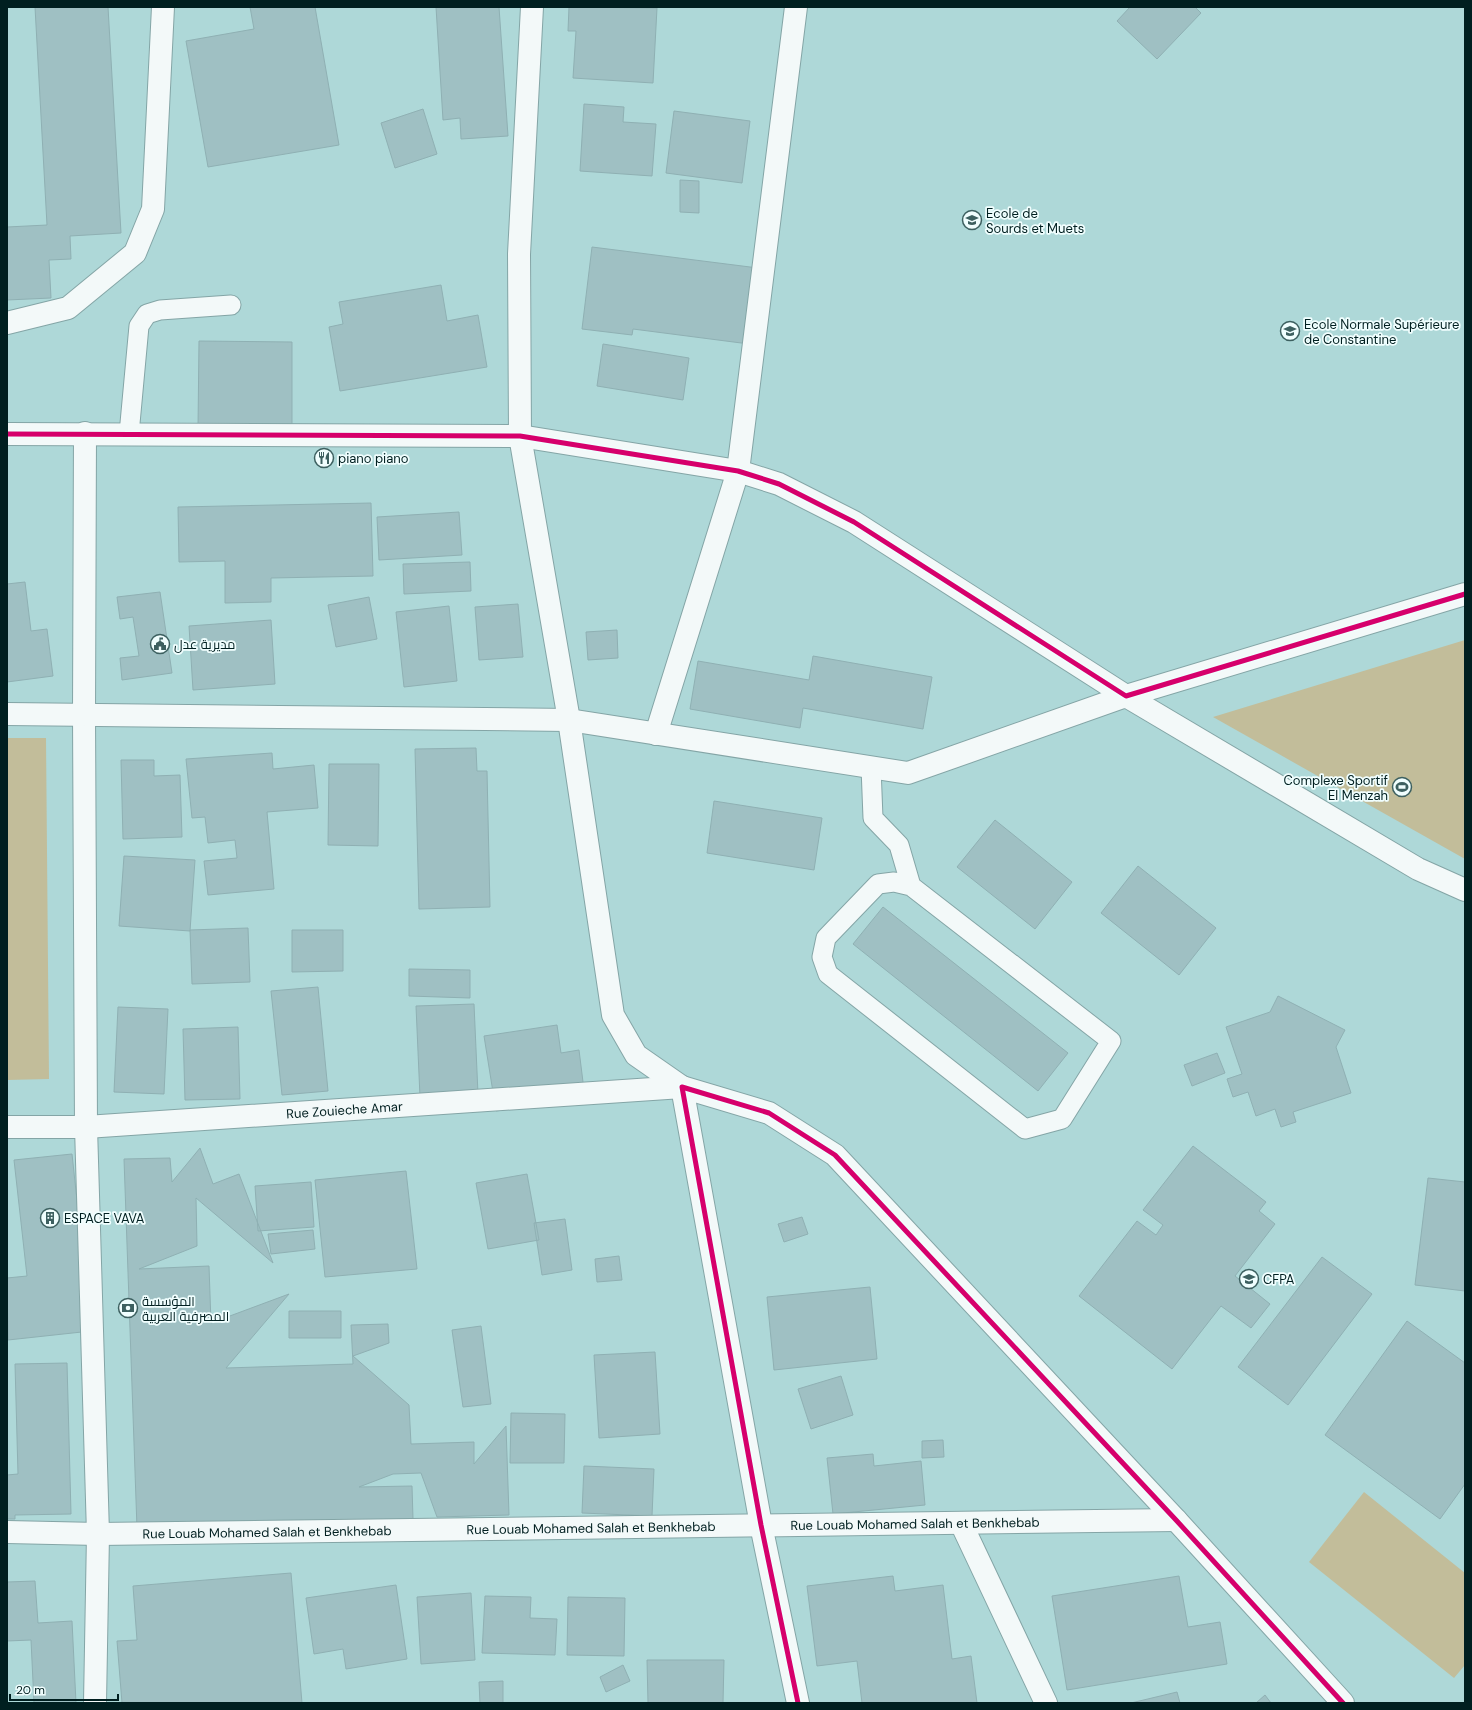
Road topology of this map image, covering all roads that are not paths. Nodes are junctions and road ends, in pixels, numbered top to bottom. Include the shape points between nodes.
1 (163, 7) edge
2 (532, 7) edge
3 (796, 7) edge
4 (231, 305) dead end
5 (7, 323) edge
6 (85, 433) junction
7 (7, 434) edge
8 (129, 434) junction
9 (520, 436) junction
10 (738, 471) junction
11 (1465, 594) edge
12 (1126, 696) junction
13 (7, 714) edge
14 (84, 714) junction
15 (569, 720) junction
16 (656, 734) junction
17 (871, 767) junction
18 (911, 886) junction
19 (1465, 890) edge
20 (682, 1087) junction
21 (7, 1127) edge
22 (86, 1127) junction
23 (1176, 1520) junction
24 (961, 1523) junction
25 (761, 1525) junction
26 (7, 1532) edge
27 (98, 1534) junction
28 (95, 1703) edge
29 (798, 1703) edge
30 (1046, 1703) edge
31 (1343, 1703) edge

1 - 5 street via 153,210 135,253 68,308
2 - 9 street via 519,254
3 - 10 street
4 - 8 lane via 160,310 147,314 139,326
6 - 7 street
6 - 8 street
6 - 14 street
8 - 9 street
9 - 10 street
9 - 15 street
10 - 12 street via 779,484 854,522
10 - 16 street
11 - 12 street
12 - 17 street via 908,773
12 - 19 street via 1418,869
13 - 14 street
14 - 15 street
14 - 22 street
15 - 16 street
15 - 20 street via 613,1015 636,1054
16 - 17 street
17 - 18 lane via 873,818 899,845
18 - 18 lane via 894,882 878,884 826,938 822,957 828,974 1025,1129 1062,1119 1111,1041
20 - 22 street, Rue Zouieche Amar
20 - 23 street via 768,1113 835,1155
20 - 25 street
21 - 22 street, Rue Zouieche Amar
22 - 27 street
23 - 24 street, Rue Louab Mohamed Salah et Benkhebab
23 - 31 street
24 - 25 street, Rue Louab Mohamed Salah et Benkhebab
24 - 30 street
25 - 27 street, Rue Louab Mohamed Salah et Benkhebab
25 - 29 street
26 - 27 street, Rue Louab Mohamed Salah et Benkhebab
27 - 28 street

